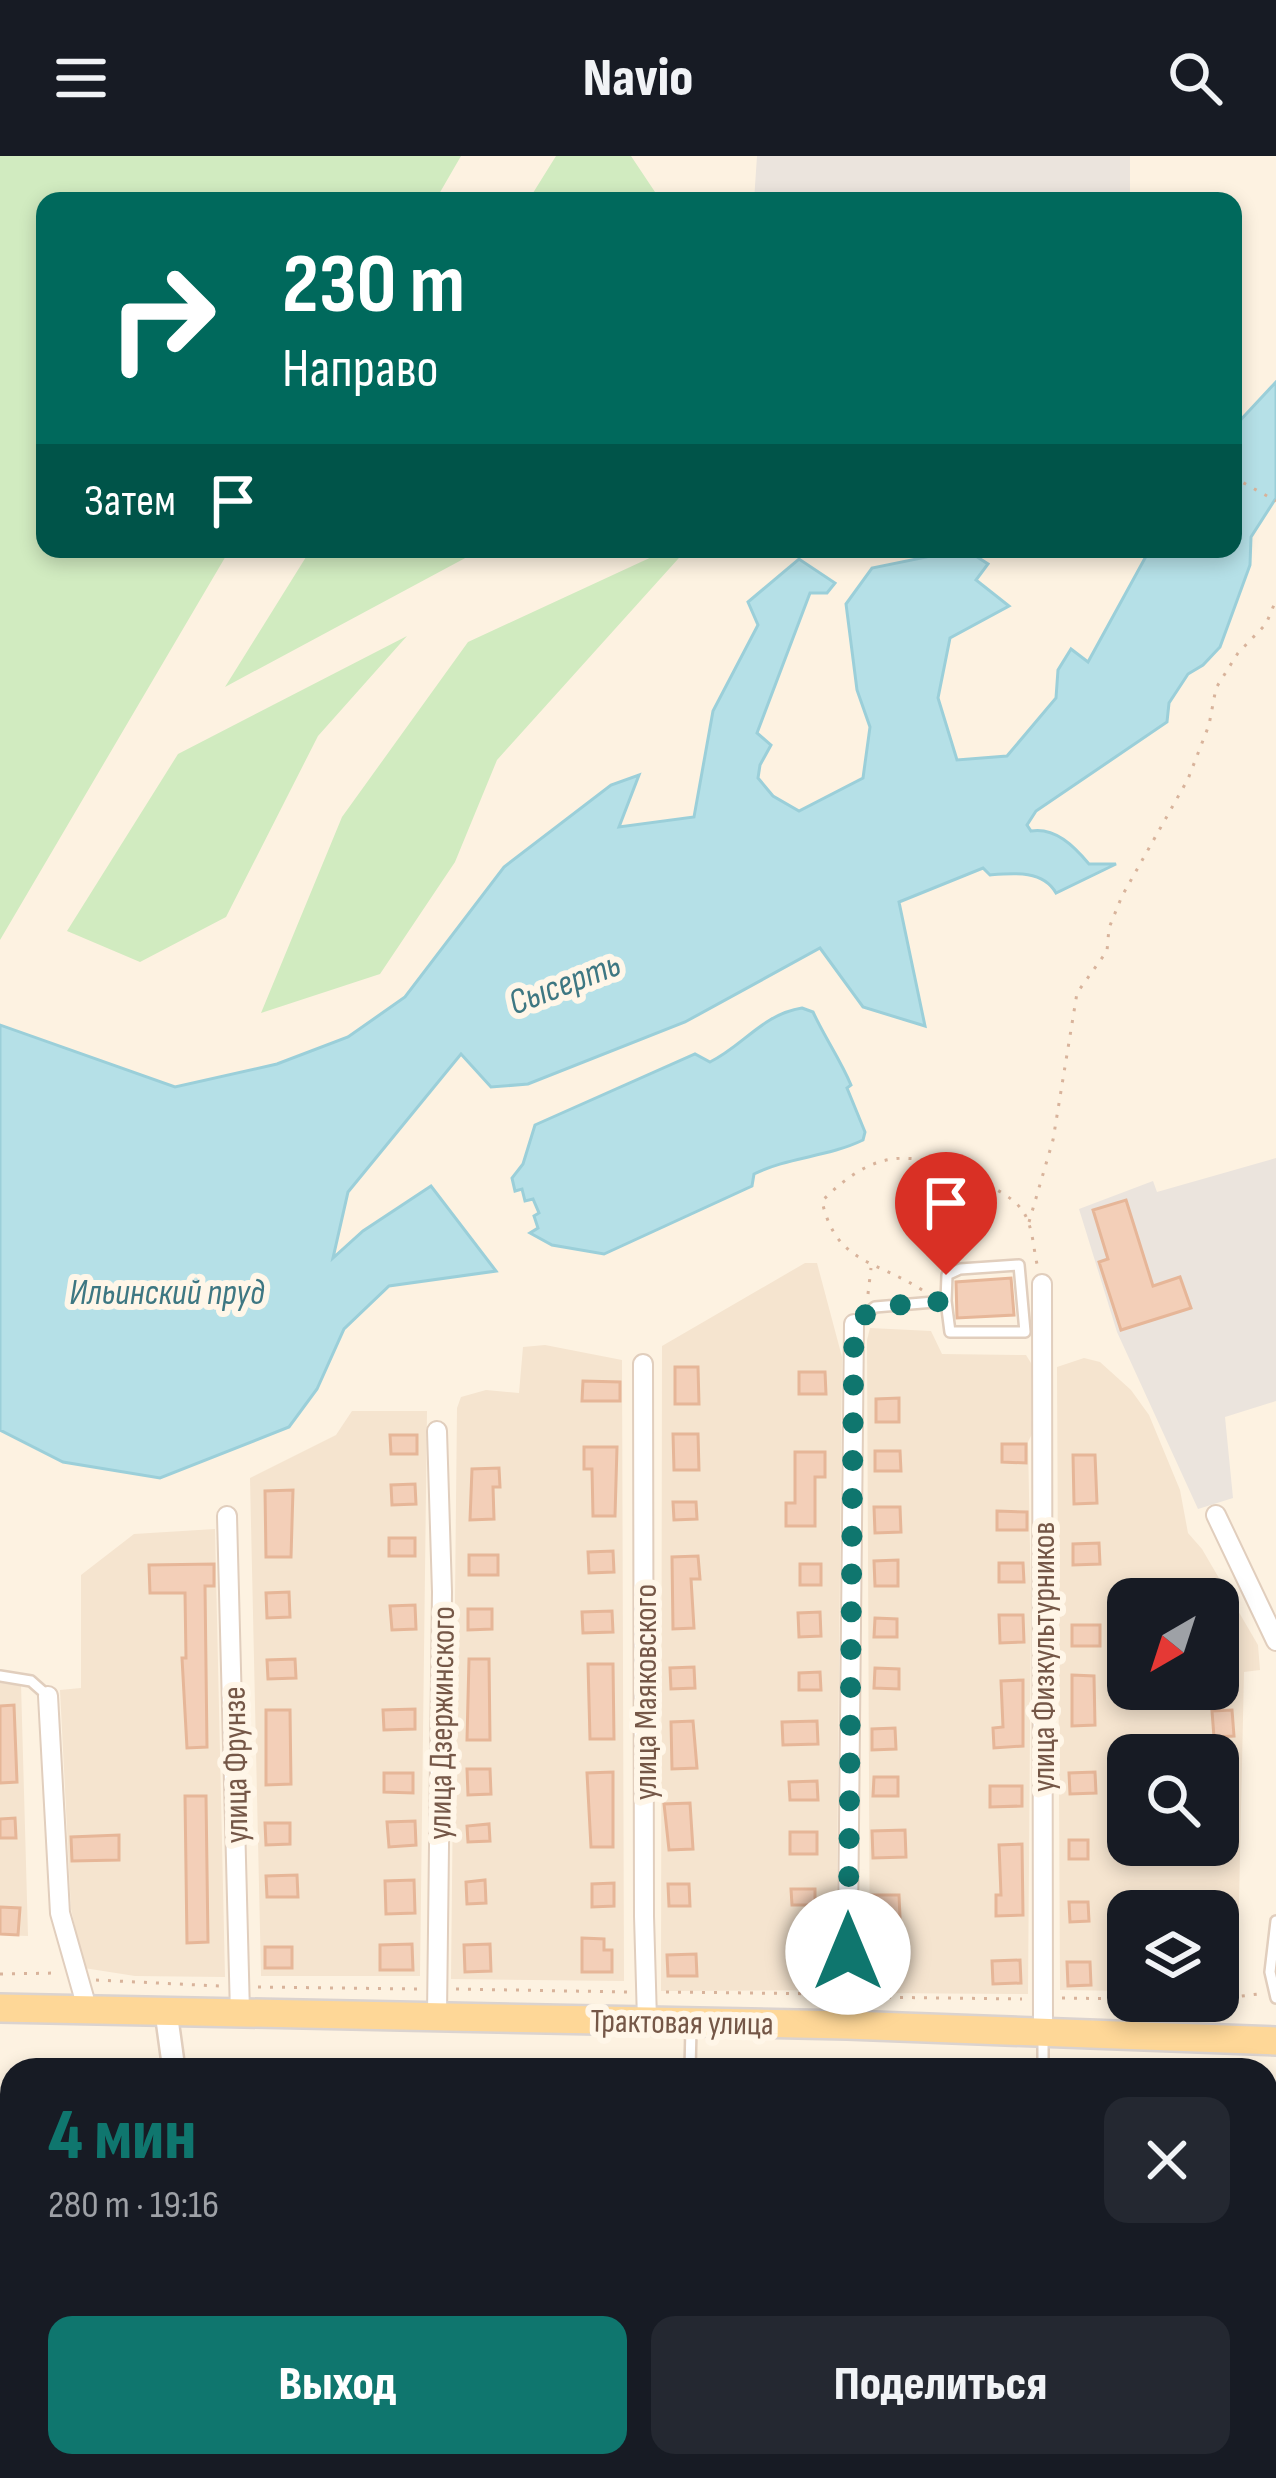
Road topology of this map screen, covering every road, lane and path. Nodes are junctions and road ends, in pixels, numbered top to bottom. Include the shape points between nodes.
1 (1242, 482) edge
2 (1276, 501) edge
3 (1276, 600) edge
4 (1029, 1222) junction
5 (871, 1266) junction
6 (1042, 1284) joint
7 (941, 1301) junction
8 (860, 1320) junction
9 (643, 1364) dead end
10 (437, 1431) dead end
11 (1216, 1515) dead end
12 (227, 1516) dead end
13 (1276, 1641) edge
14 (0, 1676) edge
15 (48, 1696) joint
16 (1276, 1921) edge
17 (0, 1974) edge
18 (79, 1979) junction
19 (646, 1991) junction
20 (848, 1994) junction
21 (1275, 1995) edge
22 (1042, 1998) junction
23 (1239, 1998) edge
24 (1107, 1999) edge
25 (240, 2000) junction
26 (437, 2002) junction
27 (0, 2008) edge
28 (87, 2008) junction
29 (166, 2012) junction
30 (647, 2020) junction
31 (691, 2021) junction
32 (847, 2025) junction
33 (1043, 2030) junction
34 (1276, 2042) edge
35 (171, 2058) edge
36 (691, 2058) edge
37 (1043, 2058) edge

1 - 2 path
3 - 4 path via 1216,688 1188,779 1123,896 1107,951 1078,993 1053,1141
4 - 5 path via 1020,1206 940,1162 877,1161 822,1201 846,1251
4 - 6 path
5 - 7 path
5 - 8 path
6 - 22 street, улица Физкультурников
7 - 7 lane via 946,1275 960,1268 1019,1265 1025,1332 950,1332
7 - 8 lane via 875,1307
8 - 20 street
9 - 19 street, улица Маяковского
10 - 26 street, улица Дзержинского
11 - 13 street
12 - 25 street, улица Фрунзе
14 - 15 lane via 31,1681
15 - 18 street via 60,1913
16 - 21 lane
17 - 18 path
18 - 25 path
18 - 28 street
19 - 20 path
19 - 26 path
19 - 30 street, улица Маяковского
20 - 22 path
20 - 32 street
21 - 23 path
22 - 24 path
22 - 33 street, улица Физкультурников
25 - 26 main road, Трактовая улица
25 - 26 path
25 - 29 main road, Трактовая улица
26 - 30 main road, Трактовая улица
27 - 28 main road, Трактовая улица
28 - 29 main road, Трактовая улица
29 - 35 street
30 - 31 main road, Трактовая улица
31 - 32 main road, Трактовая улица
31 - 36 lane
32 - 33 main road, Трактовая улица
33 - 34 main road, Трактовая улица
33 - 37 lane

